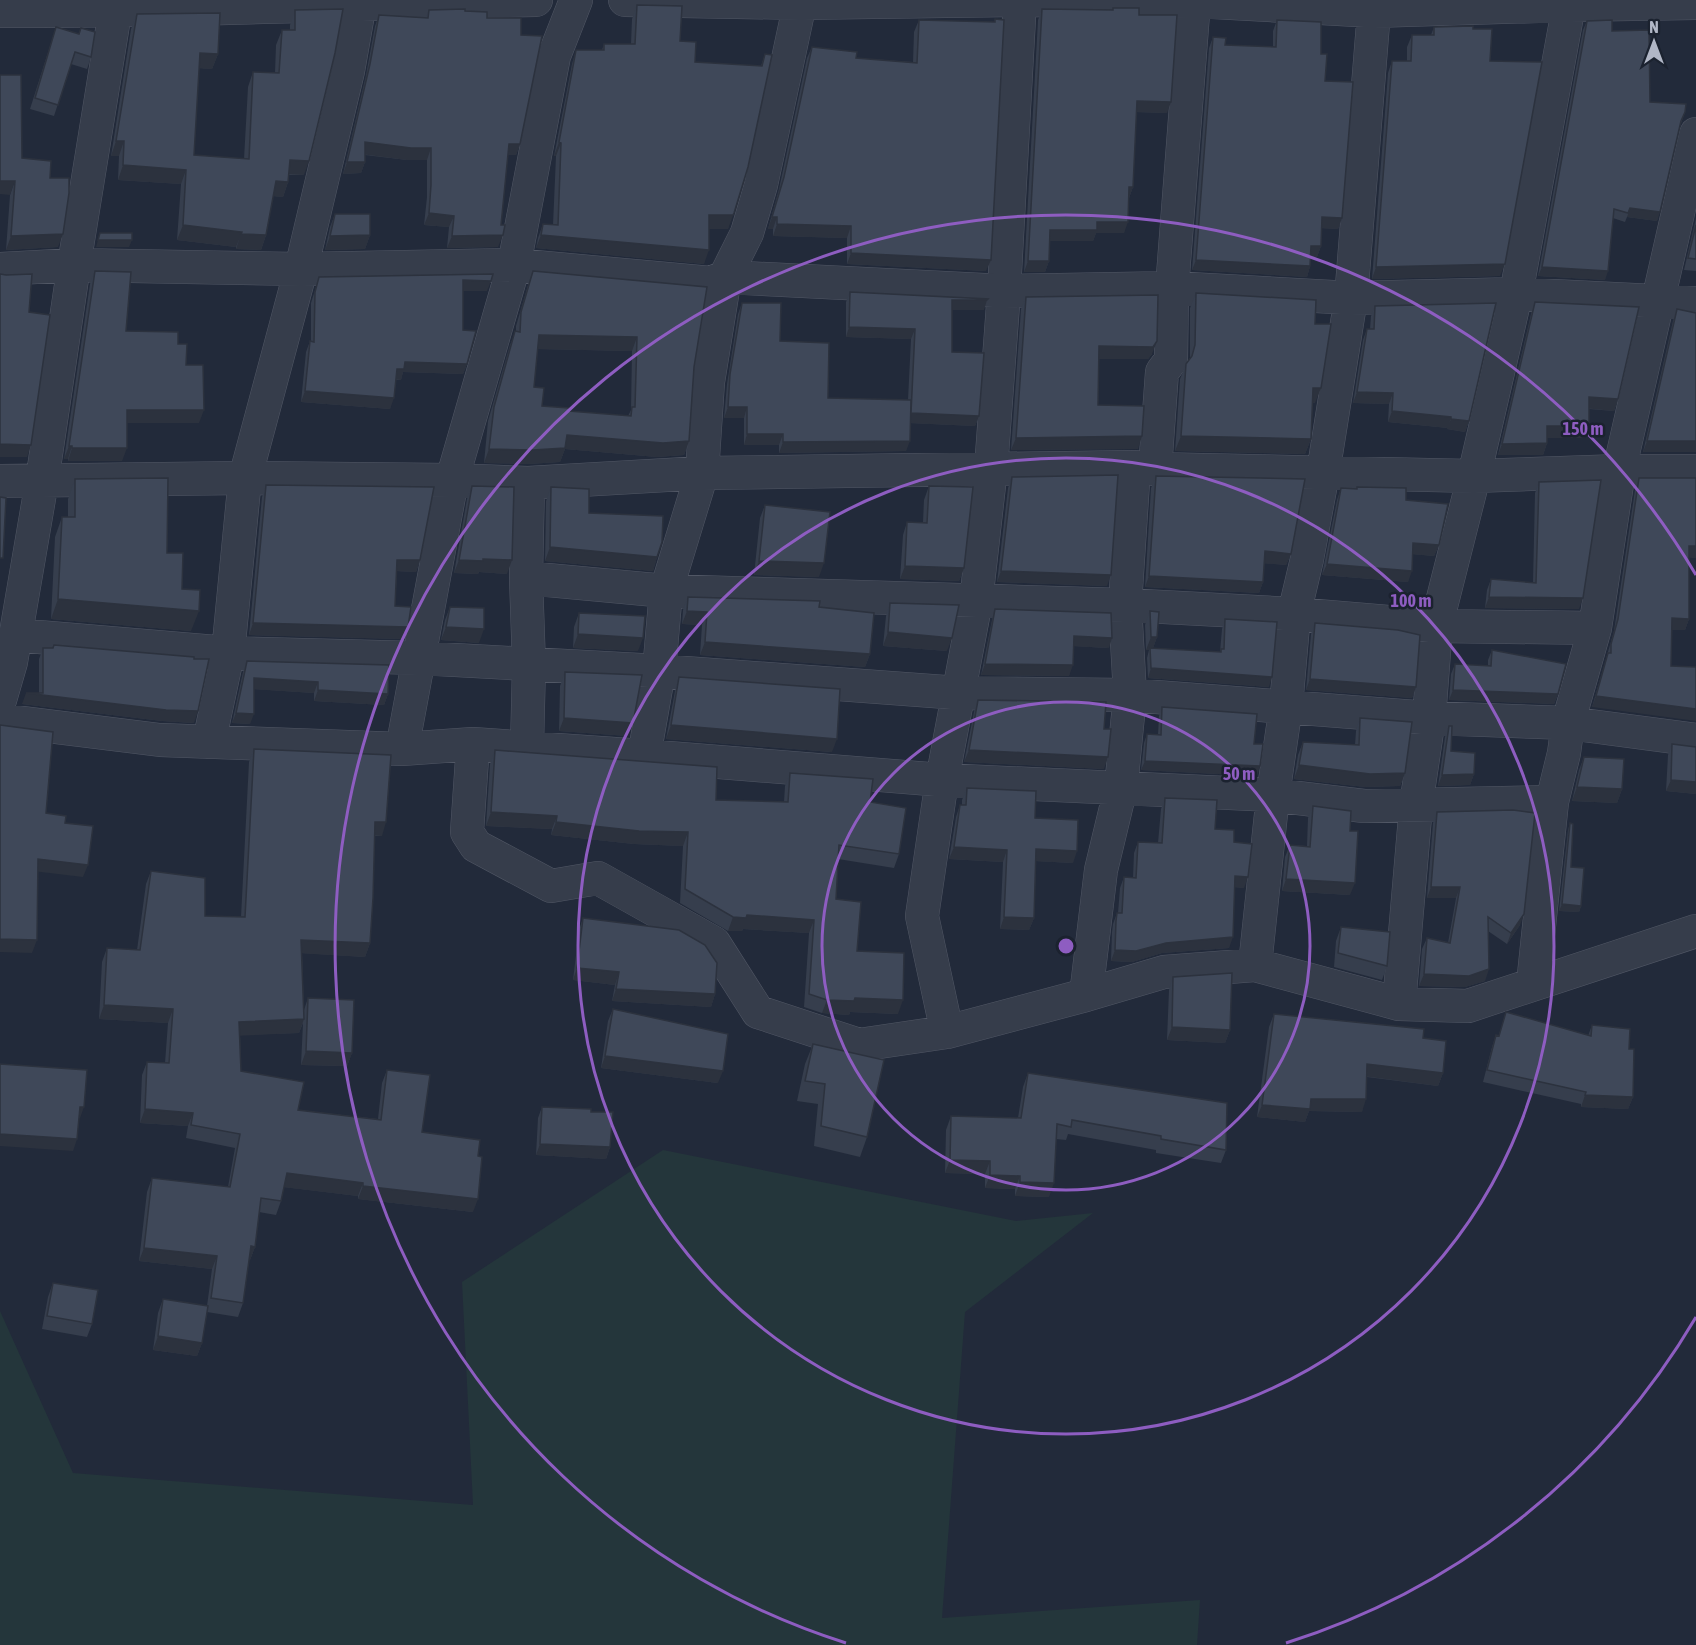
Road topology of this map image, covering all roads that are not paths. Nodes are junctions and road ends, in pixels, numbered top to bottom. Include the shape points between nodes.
1 (536, 0) edge
2 (576, 0) edge
3 (625, 0) edge
4 (1020, 0) edge
5 (1194, 2) junction
6 (1572, 2) edge
7 (360, 3) junction
8 (800, 3) junction
9 (1696, 3) edge
10 (117, 6) edge
11 (0, 11) edge
12 (1374, 11) junction
13 (1696, 134) edge
14 (74, 264) junction
15 (514, 265) junction
16 (0, 269) edge
17 (301, 269) junction
18 (725, 278) junction
19 (1172, 288) junction
20 (1004, 291) junction
21 (1516, 294) junction
22 (1351, 298) junction
23 (1658, 302) junction
24 (1696, 303) edge
25 (991, 468) junction
26 (1145, 468) junction
27 (1619, 471) junction
28 (1696, 471) edge
29 (702, 473) junction
30 (1323, 473) junction
31 (1474, 476) junction
32 (245, 478) junction
33 (452, 480) junction
34 (0, 481) edge
35 (42, 481) junction
36 (528, 483) junction
37 (12, 576) edge
38 (526, 578) junction
39 (666, 591) junction
40 (976, 602) junction
41 (1125, 605) junction
42 (1294, 614) junction
43 (1436, 626) junction
44 (1595, 628) junction
45 (9, 653) edge
46 (228, 653) junction
47 (418, 658) junction
48 (529, 664) junction
49 (659, 671) junction
50 (959, 693) junction
51 (1130, 695) junction
52 (0, 700) edge
53 (1286, 706) junction
54 (1429, 718) junction
55 (0, 720) edge
56 (1568, 723) junction
57 (1696, 740) edge
58 (209, 742) junction
59 (473, 744) junction
60 (527, 747) junction
61 (402, 749) junction
62 (644, 756) junction
63 (942, 780) junction
64 (1121, 787) junction
65 (1273, 795) junction
66 (1552, 802) junction
67 (1416, 805) junction
68 (1696, 931) edge
69 (1255, 965) junction
70 (1533, 984) junction
71 (1086, 995) junction
72 (1399, 1004) junction
73 (948, 1032) junction

1 - 7 street
2 - 15 street via 555,56
3 - 8 street
4 - 5 street
4 - 8 street
4 - 20 street
5 - 12 street
5 - 19 street
6 - 9 street
6 - 12 street
6 - 21 street
7 - 10 street
7 - 17 street via 348,71
8 - 18 street via 761,185 747,233
10 - 11 street
10 - 14 street
12 - 22 street
13 - 23 street
14 - 16 street
14 - 17 street
14 - 35 street
15 - 17 street
15 - 18 street via 711,283
15 - 33 street
17 - 32 street
18 - 20 street
18 - 29 street via 708,382
19 - 20 street
19 - 22 street
19 - 26 street via 1171,360 1162,372
20 - 25 street
21 - 22 street
21 - 23 street
21 - 31 street
22 - 30 street
23 - 24 street
23 - 27 street
25 - 26 street
25 - 29 street
25 - 40 street
26 - 30 street
26 - 41 street
27 - 28 street
27 - 31 street
27 - 44 street
29 - 36 street
29 - 39 street
30 - 31 street
30 - 42 street
31 - 43 street
32 - 33 street
32 - 35 street
32 - 46 street
33 - 36 street
33 - 47 street
34 - 35 street
35 - 37 street
36 - 38 street
37 - 45 street
38 - 39 street
38 - 48 street
39 - 40 street
39 - 49 street
40 - 41 street
40 - 50 street
41 - 42 street
41 - 51 street
42 - 43 street
42 - 53 street
43 - 44 street
43 - 54 street
44 - 56 street
45 - 46 street
45 - 52 street
46 - 47 street
46 - 58 street
47 - 48 street
47 - 61 street
48 - 49 street
48 - 60 street
49 - 50 street
49 - 62 street
50 - 51 street
50 - 63 street
51 - 53 street
51 - 64 street
53 - 54 street
53 - 65 street
54 - 56 street
54 - 67 street
55 - 58 street via 160,740
56 - 57 street
56 - 66 street
58 - 61 street
59 - 60 street
59 - 61 street
59 - 73 street via 467,832 476,846 551,886 598,878 714,943 758,1012 859,1045
60 - 62 street
62 - 63 street
63 - 64 street
63 - 73 street via 922,916
64 - 65 street
64 - 71 street via 1101,870
65 - 67 street via 1364,806
65 - 69 street
66 - 67 street
66 - 70 street
67 - 72 street
68 - 70 street
69 - 71 street via 1164,972
69 - 72 street
70 - 72 street via 1468,1006
71 - 73 street

